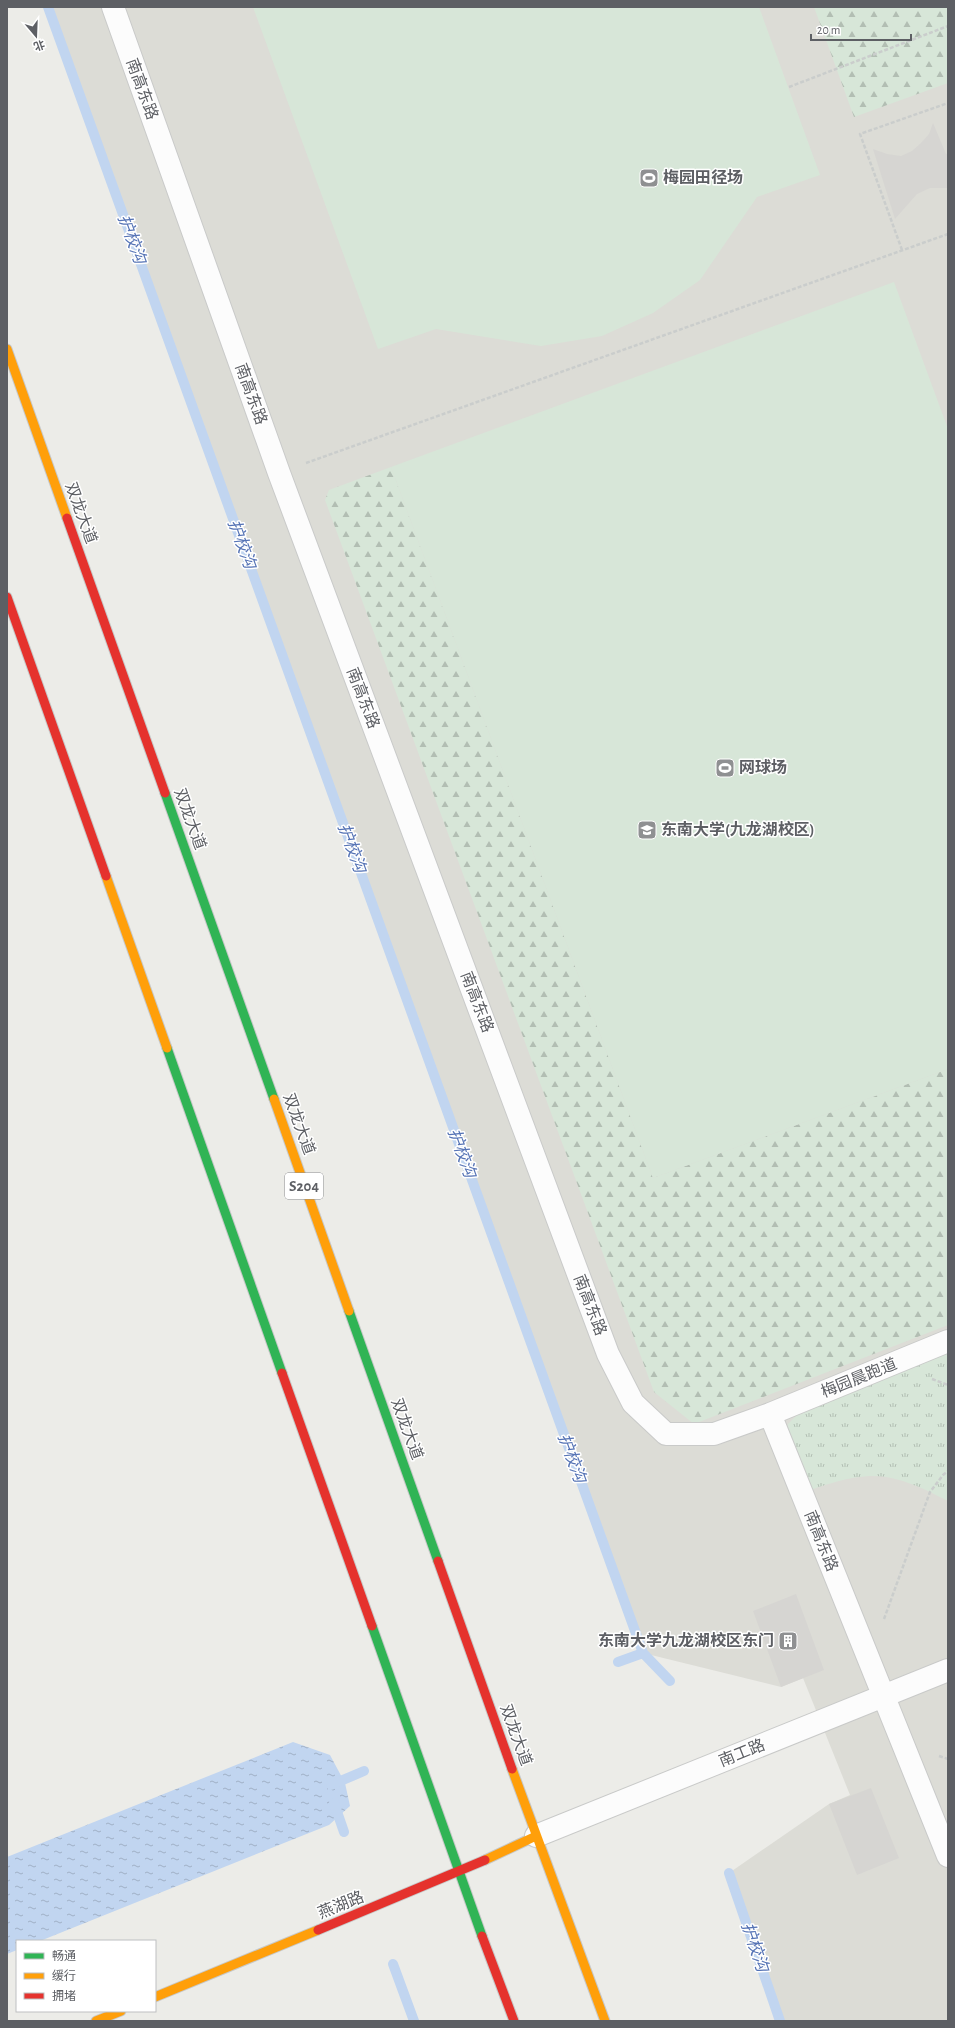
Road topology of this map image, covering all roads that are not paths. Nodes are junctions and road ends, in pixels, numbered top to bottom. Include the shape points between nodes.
1 (112, 7) edge
2 (7, 349) edge
3 (7, 597) edge
4 (948, 1341) edge
5 (770, 1414) junction
6 (948, 1670) edge
7 (884, 1696) junction
8 (536, 1836) junction
9 (948, 1856) edge
10 (459, 1872) junction
11 (156, 1997) edge
12 (118, 2012) edge
13 (96, 2021) edge
14 (514, 2021) edge
15 (605, 2021) edge

1 - 5 street, 南高东路 via 279,473 608,1354 633,1403 666,1434 714,1434
2 - 8 main road, 双龙大道 / S204
3 - 10 main road
4 - 5 street, 梅园晨跑道
5 - 7 street, 南高东路
6 - 7 street, 南工路
7 - 8 street, 南工路
7 - 9 street, 南高东路
8 - 10 main road, 燕湖路
8 - 15 main road, 双龙大道 / S204
10 - 11 main road, 燕湖路
10 - 14 main road
12 - 13 main road

